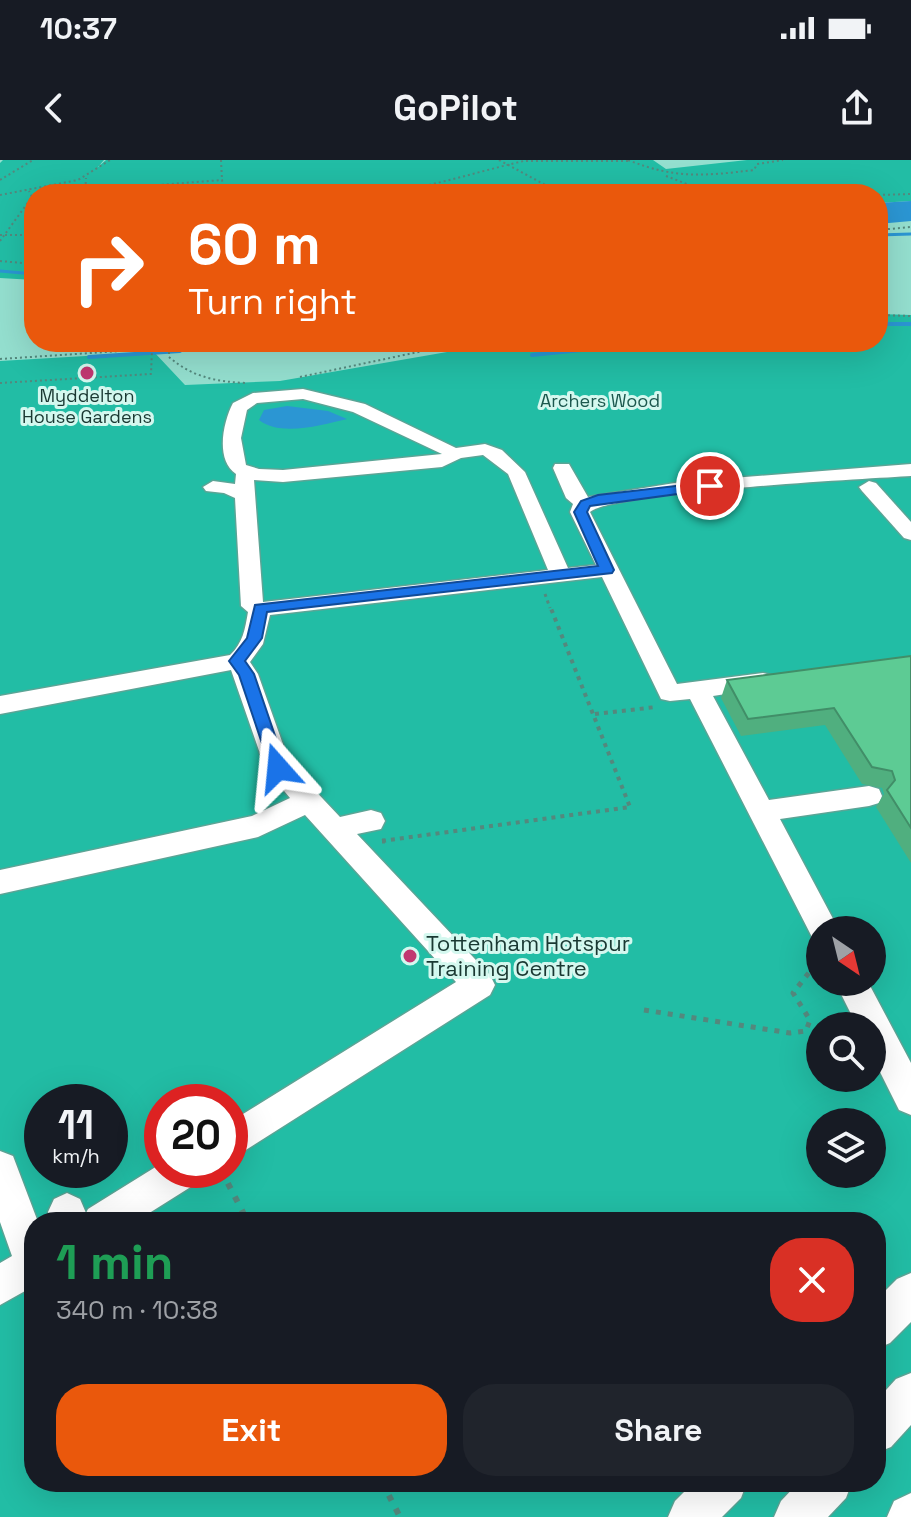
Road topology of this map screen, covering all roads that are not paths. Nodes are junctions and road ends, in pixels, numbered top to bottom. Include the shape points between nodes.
1 (452, 454) junction
2 (562, 468) dead end
3 (911, 470) edge
4 (245, 472) junction
5 (213, 487) dead end
6 (869, 487) dead end
7 (244, 495) junction
8 (585, 503) junction
9 (911, 534) edge
10 (607, 570) junction
11 (550, 577) junction
12 (260, 609) junction
13 (237, 661) junction
14 (789, 677) edge
15 (698, 690) junction
16 (0, 705) edge
17 (869, 796) dead end
18 (308, 801) junction
19 (762, 811) junction
20 (371, 821) road end
21 (338, 832) junction
22 (0, 882) edge
23 (817, 916) edge
24 (858, 996) edge
25 (911, 1098) edge
26 (248, 1131) edge
27 (0, 1169) edge
28 (145, 1188) edge
29 (94, 1212) edge
30 (24, 1236) edge
31 (24, 1270) edge
32 (0, 1285) edge
33 (911, 1293) edge
34 (886, 1319) edge
35 (911, 1394) edge
36 (886, 1421) edge
37 (715, 1492) edge
38 (821, 1492) edge
39 (691, 1517) edge
40 (797, 1517) edge

1 - 4 street via 442,461 283,476
1 - 4 street via 323,397 264,395 243,402 235,416 232,450
1 - 11 street via 485,449 512,468
2 - 8 street via 576,498
3 - 8 street via 681,488
4 - 7 street
5 - 7 street
6 - 9 street
7 - 12 street via 252,606
8 - 10 street via 580,512
10 - 11 street
10 - 15 street via 670,693
11 - 12 street
12 - 13 street via 255,638
13 - 16 street
13 - 18 street via 278,768
14 - 15 street
15 - 19 street
17 - 19 street
18 - 21 street
18 - 22 street via 258,826
19 - 23 street
20 - 21 street
21 - 26 street via 479,985
24 - 25 street
27 - 30 street
28 - 29 street
31 - 32 street
33 - 34 street
35 - 36 street
37 - 39 street
38 - 40 street

